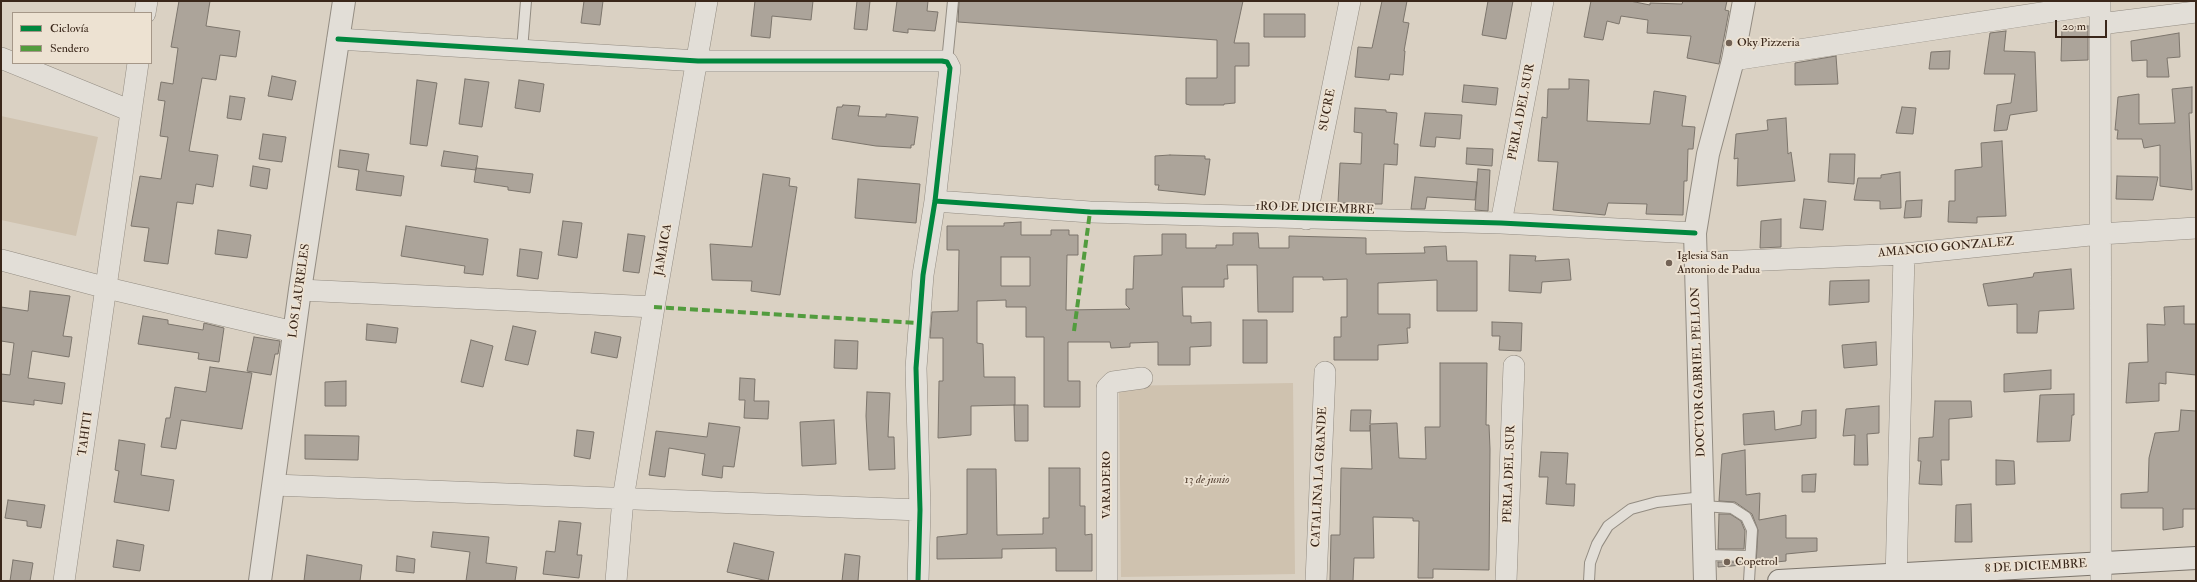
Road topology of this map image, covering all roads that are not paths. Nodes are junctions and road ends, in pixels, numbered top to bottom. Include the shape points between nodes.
1 (147, 1) edge
2 (344, 1) edge
3 (526, 1) edge
4 (707, 1) edge
5 (953, 1) edge
6 (1350, 1) edge
7 (1543, 1) edge
8 (1744, 1) edge
9 (2100, 10) edge
10 (145, 12) edge
11 (2196, 12) edge
12 (338, 39) junction
13 (522, 50) junction
14 (1, 58) edge
15 (1733, 60) junction
16 (698, 61) junction
17 (947, 62) junction
18 (12, 63) edge
19 (15, 64) edge
20 (138, 64) edge
21 (130, 112) junction
22 (935, 201) junction
23 (1306, 219) junction
24 (1501, 223) junction
25 (2196, 228) edge
26 (1695, 232) junction
27 (2100, 234) junction
28 (1904, 254) junction
29 (1, 260) edge
30 (1696, 263) junction
31 (107, 288) junction
32 (300, 290) junction
33 (654, 307) junction
34 (294, 332) junction
35 (1514, 366) dead end
36 (1325, 372) dead end
37 (1142, 378) dead end
38 (274, 485) junction
39 (623, 498) junction
40 (1703, 502) junction
41 (920, 510) junction
42 (1704, 555) junction
43 (1749, 556) junction
44 (2196, 558) edge
45 (2100, 572) edge
46 (1896, 578) edge
47 (64, 581) edge
48 (260, 581) edge
49 (616, 581) edge
50 (918, 581) edge
51 (1107, 581) edge
52 (1316, 581) edge
53 (1506, 581) edge
54 (1589, 581) edge
55 (1705, 581) edge
56 (1749, 581) edge
57 (1779, 581) edge

1 - 10 street
2 - 12 street, LOS LAURELES
3 - 13 lane
4 - 16 street, JAMAICA
5 - 17 lane
6 - 23 street, SUCRE
7 - 24 street, PERLA DEL SUR
8 - 15 street, DOCTOR GABRIEL PELLON
9 - 11 street
9 - 15 street
9 - 27 street
12 - 13 street
12 - 32 street, LOS LAURELES
13 - 16 street
14 - 18 street
15 - 26 street, DOCTOR GABRIEL PELLON via 1708,154
16 - 17 street
16 - 33 street, JAMAICA
17 - 22 street via 950,68
19 - 21 street
20 - 21 street, TAHITI
21 - 31 street, TAHITI
22 - 23 street, 1RO DE DICIEMBRE via 1090,212
22 - 41 street via 923,274 916,368
23 - 24 street, 1RO DE DICIEMBRE
24 - 26 street, 1RO DE DICIEMBRE
25 - 27 street, AMANCIO GONZALEZ
26 - 30 street, DOCTOR GABRIEL PELLON
27 - 28 street, AMANCIO GONZALEZ
27 - 45 street
28 - 30 street, AMANCIO GONZALEZ
28 - 46 street
29 - 31 street
30 - 40 street, DOCTOR GABRIEL PELLON
31 - 34 street
31 - 47 street, TAHITI
32 - 33 street
32 - 34 street, LOS LAURELES
33 - 39 street, JAMAICA
34 - 38 street, LOS LAURELES
35 - 53 street, PERLA DEL SUR
36 - 52 street, CATALINA LA GRANDE
37 - 51 street, VARADERO via 1113,382 1107,388
38 - 39 street
38 - 48 street, LOS LAURELES
39 - 41 street
39 - 49 street, JAMAICA
40 - 42 street, DOCTOR GABRIEL PELLON
40 - 43 lane via 1732,508 1746,517 1752,530
40 - 54 lane via 1657,502 1631,509 1608,526 1597,544 1590,563
41 - 50 street
42 - 43 lane
42 - 55 street, DOCTOR GABRIEL PELLON
43 - 56 lane
44 - 45 street, 8 DE DICIEMBRE
45 - 46 street, 8 DE DICIEMBRE
46 - 57 street, 8 DE DICIEMBRE

